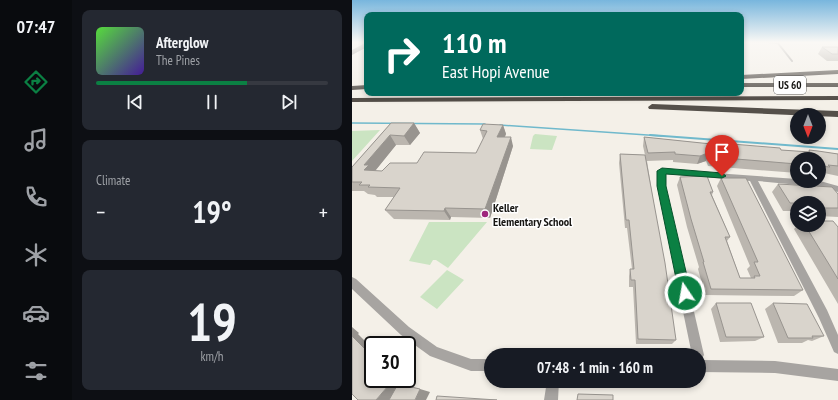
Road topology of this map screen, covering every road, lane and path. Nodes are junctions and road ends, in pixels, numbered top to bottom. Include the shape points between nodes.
1 (838, 72) edge
2 (744, 77) edge
3 (744, 85) edge
4 (838, 85) edge
5 (352, 88) edge
6 (364, 88) edge
7 (838, 98) edge
8 (377, 99) junction
9 (352, 100) edge
10 (838, 114) edge
11 (752, 178) junction
12 (838, 189) edge
13 (352, 282) edge
14 (696, 348) edge
15 (838, 348) edge
16 (706, 362) edge
17 (484, 365) edge
18 (838, 375) edge
19 (552, 388) edge
20 (551, 400) edge

1 - 2 highway
3 - 4 highway, US 60
5 - 6 highway
7 - 8 highway, US 60
8 - 9 highway, US 60
8 - 10 highway
11 - 12 street via 820,184
11 - 14 street via 662,171 662,186
11 - 15 street
13 - 17 street via 405,331 434,352 471,365
16 - 18 street via 775,367
19 - 20 street

